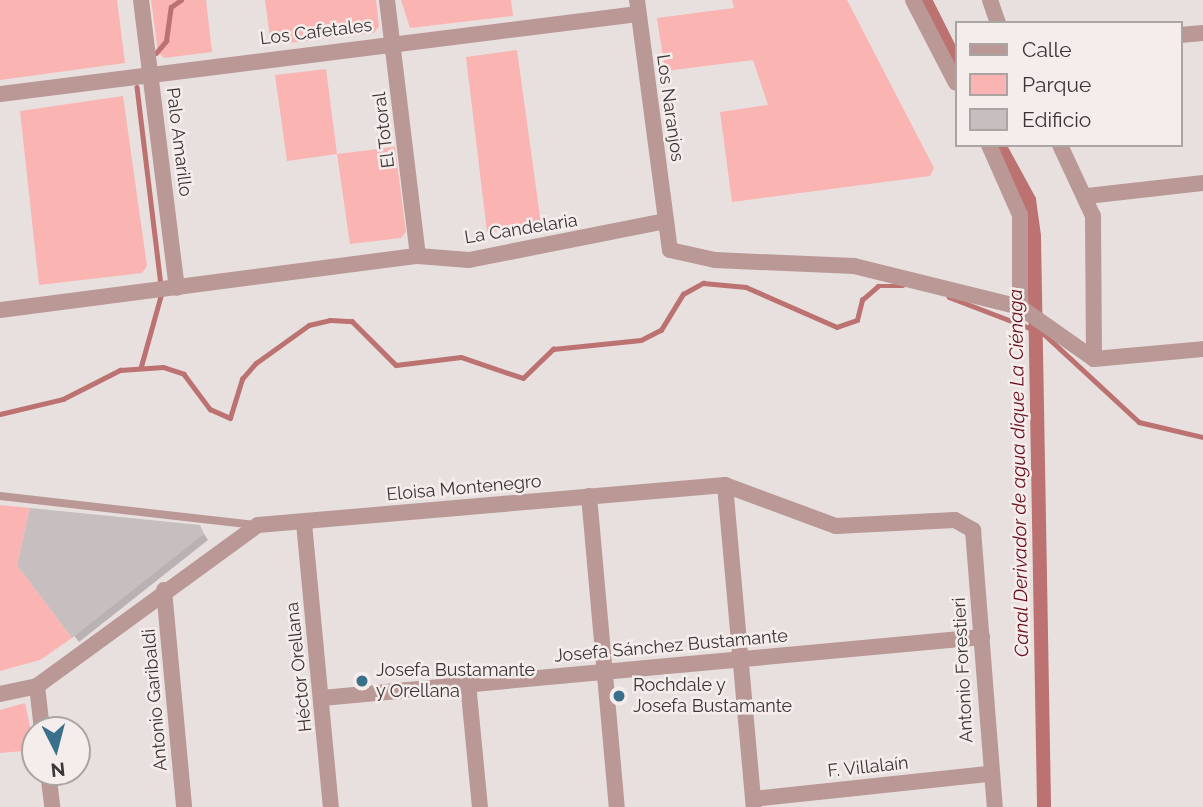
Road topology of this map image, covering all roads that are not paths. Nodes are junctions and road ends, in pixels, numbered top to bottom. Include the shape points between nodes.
1 (141, 0) edge
2 (387, 0) edge
3 (913, 0) edge
4 (990, 0) edge
5 (638, 7) edge
6 (997, 21) edge
7 (1203, 33) edge
8 (1182, 35) edge
9 (393, 42) junction
10 (151, 72) junction
11 (954, 79) edge
12 (0, 94) edge
13 (990, 147) edge
14 (1061, 147) edge
15 (1203, 183) edge
16 (1087, 196) junction
17 (666, 221) junction
18 (418, 256) junction
19 (177, 288) junction
20 (1020, 307) junction
21 (0, 310) edge
22 (1203, 349) edge
23 (1094, 359) junction
24 (725, 485) junction
25 (0, 496) edge
26 (589, 496) junction
27 (304, 523) junction
28 (258, 525) junction
29 (973, 530) joint
30 (164, 590) junction
31 (982, 637) junction
32 (739, 660) junction
33 (606, 670) junction
34 (468, 683) junction
35 (37, 686) junction
36 (0, 694) edge
37 (322, 698) junction
38 (40, 716) edge
39 (988, 774) junction
40 (50, 786) edge
41 (753, 803) edge
42 (52, 807) edge
43 (184, 807) edge
44 (331, 807) edge
45 (480, 807) edge
46 (618, 807) edge
47 (995, 807) edge

1 - 10 street, Palo Amarillo
2 - 9 street, El Totoral
3 - 11 street
4 - 6 street
5 - 9 street, Los Cafetales
5 - 17 street, Los Naranjos
7 - 8 street
9 - 10 street, Los Cafetales
9 - 18 street, El Totoral
10 - 12 street, Los Cafetales
10 - 19 street, Palo Amarillo
13 - 20 street via 1020,215
14 - 16 street
15 - 16 street
16 - 23 street via 1093,216
17 - 18 street, La Candelaria via 469,260
17 - 20 street via 670,250 681,255 854,266
18 - 19 street, La Candelaria
19 - 21 street, La Candelaria
20 - 23 street
22 - 23 street
24 - 26 street, Eloisa Montenegro
24 - 29 street, Eloisa Montenegro via 836,527 955,520
24 - 32 street
25 - 28 lane
26 - 27 street, Eloisa Montenegro
26 - 33 street
27 - 28 street, Eloisa Montenegro
27 - 37 street, Héctor Orellana
28 - 30 street
29 - 31 street, Antonio Forestieri
30 - 35 street
30 - 43 street, Antonio Garibaldi
31 - 32 street, Josefa Sánchez Bustamante
31 - 39 street, Antonio Forestieri
32 - 33 street, Josefa Sánchez Bustamante
32 - 41 street
33 - 34 street, Josefa Sánchez Bustamante
33 - 46 street
34 - 37 street, Josefa Sánchez Bustamante
34 - 45 street
35 - 36 street
35 - 38 street
37 - 44 street, Héctor Orellana
39 - 41 street, F. Villalaín
39 - 47 street, Antonio Forestieri
40 - 42 street

